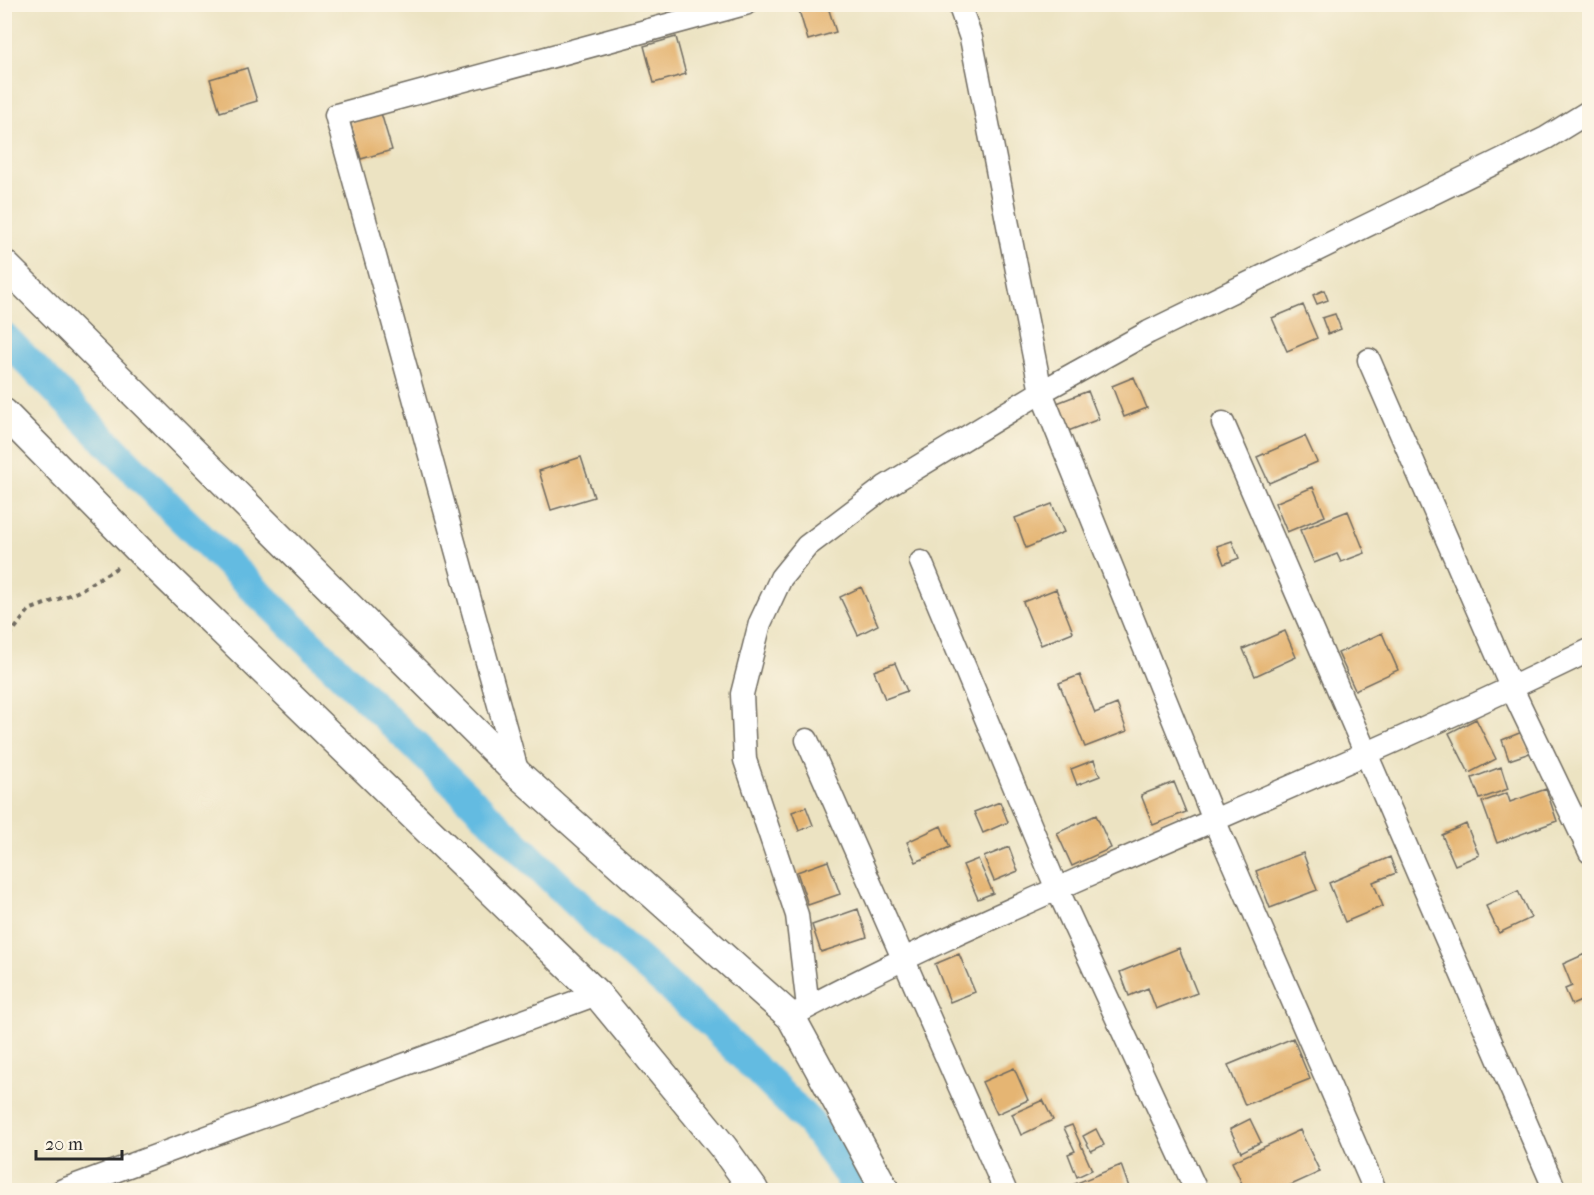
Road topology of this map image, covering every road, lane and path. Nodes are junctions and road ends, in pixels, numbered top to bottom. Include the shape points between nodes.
1 (745, 4) edge
2 (959, 4) edge
3 (1590, 111) edge
4 (4, 264) edge
5 (1369, 360) dead end
6 (1041, 392) junction
7 (4, 413) edge
8 (1224, 423) dead end
9 (141, 552) junction
10 (921, 562) dead end
11 (4, 643) edge
12 (1590, 650) edge
13 (1512, 689) junction
14 (807, 740) dead end
15 (1367, 752) junction
16 (518, 774) junction
17 (1214, 820) junction
18 (1590, 852) edge
19 (1057, 889) junction
20 (904, 958) junction
21 (597, 994) junction
22 (799, 1012) junction
23 (63, 1191) edge
24 (754, 1191) edge
25 (885, 1191) edge
26 (1005, 1191) edge
27 (1196, 1191) edge
28 (1375, 1191) edge
29 (1555, 1191) edge

1 - 16 street via 336,115
2 - 6 street via 971,38
3 - 6 street via 1546,138 1149,332
4 - 16 street
5 - 13 street
6 - 17 street
6 - 22 street via 885,487 807,546 781,578 760,623 742,694 745,760 797,915
7 - 9 street
8 - 15 street
9 - 11 path via 77,592 29,610
9 - 21 street
10 - 19 street
12 - 13 street
13 - 15 street
13 - 18 street
14 - 20 street
15 - 17 street
15 - 29 street
16 - 22 street
17 - 19 street
17 - 28 street
19 - 20 street
19 - 27 street
20 - 22 street
20 - 26 street
21 - 23 street
21 - 24 street via 723,1147
22 - 25 street

